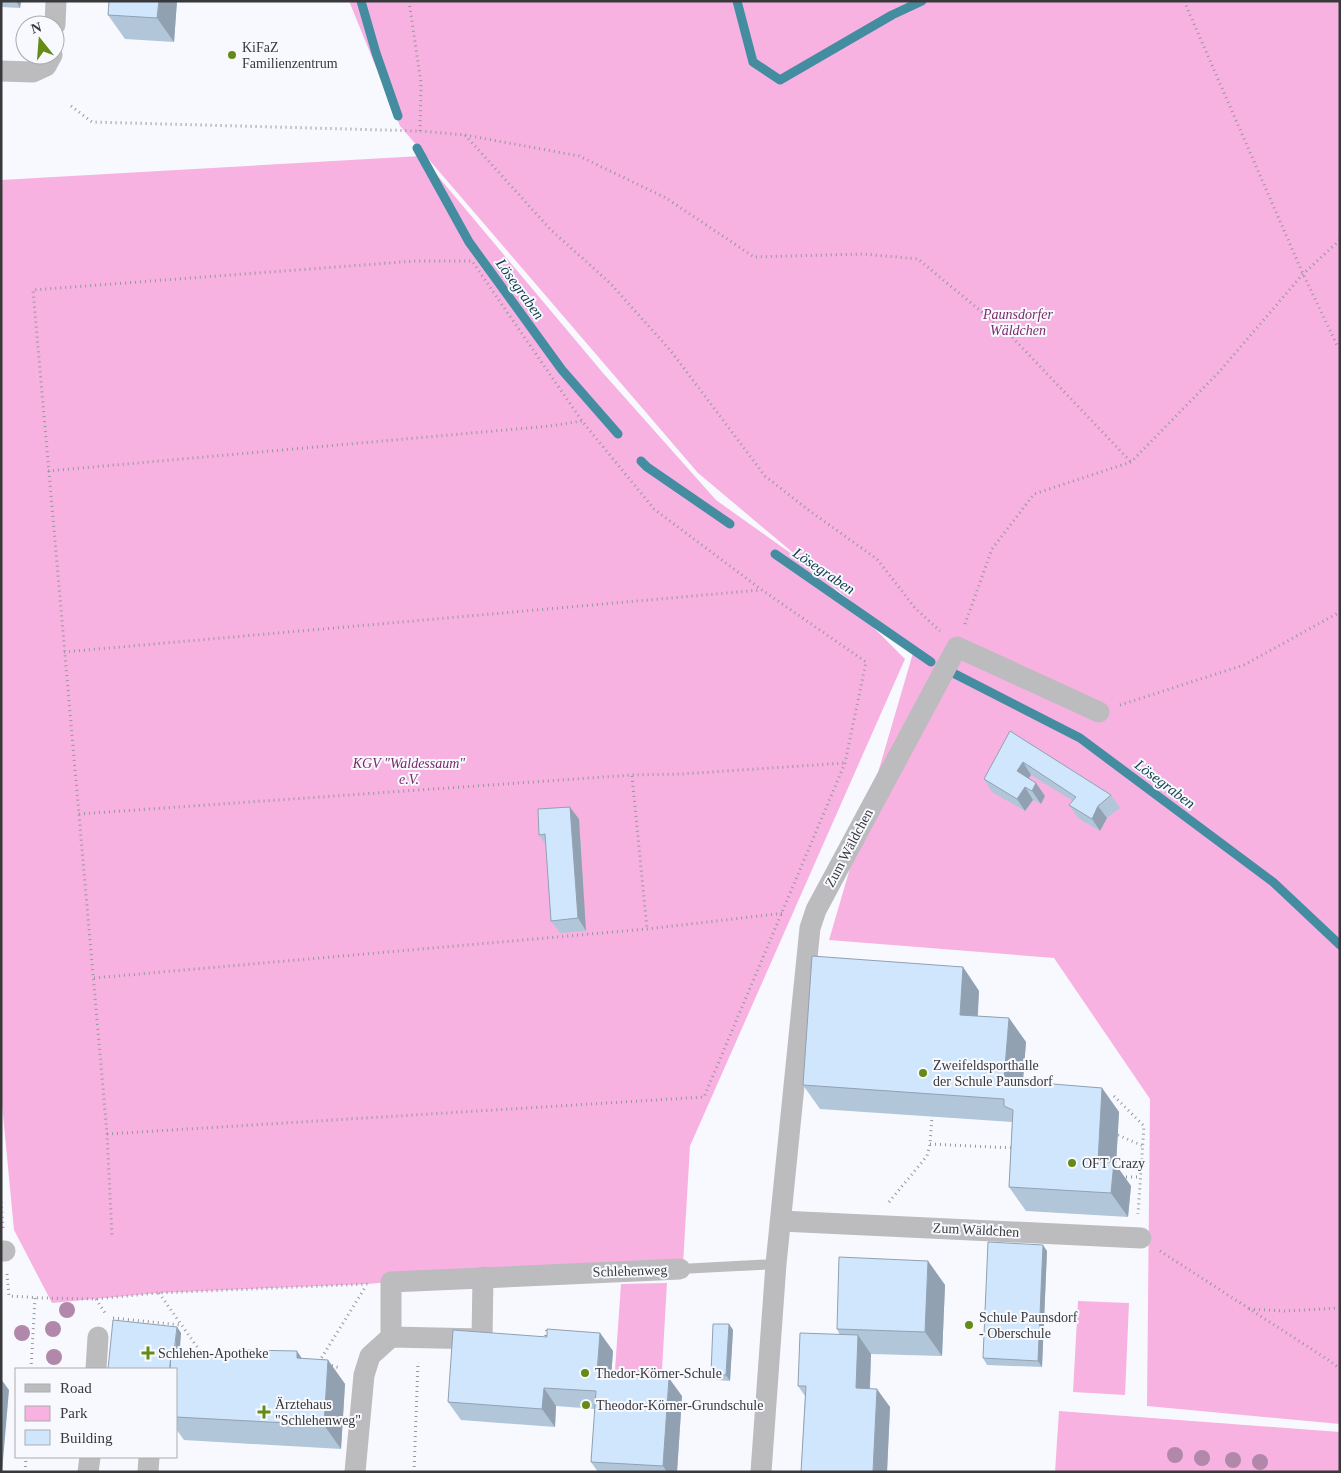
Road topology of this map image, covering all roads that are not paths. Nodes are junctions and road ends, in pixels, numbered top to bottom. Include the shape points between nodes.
1 (56, 1) edge
2 (55, 15) edge
3 (47, 65) edge
4 (1, 71) edge
5 (1098, 712) road end
6 (781, 1221) junction
7 (1139, 1238) road end
8 (776, 1264) junction
9 (680, 1269) joint
10 (483, 1277) junction
11 (98, 1337) dead end
12 (391, 1337) junction
13 (96, 1368) edge
14 (90, 1458) edge
15 (149, 1458) edge
16 (88, 1472) edge
17 (148, 1472) edge
18 (355, 1472) edge
19 (761, 1472) edge

1 - 2 street
3 - 4 street via 33,72
5 - 6 street, Zum Wäldchen via 956,647 816,910 810,928
6 - 7 street, Zum Wäldchen
6 - 8 street, Zum Wäldchen
8 - 9 lane, Schlehenweg
8 - 19 street, Zum Wäldchen
9 - 10 street, Schlehenweg
10 - 12 street, Schlehenweg via 391,1282
10 - 12 street via 482,1339
11 - 13 street
12 - 18 street via 370,1356 364,1375
14 - 16 street
15 - 17 street

